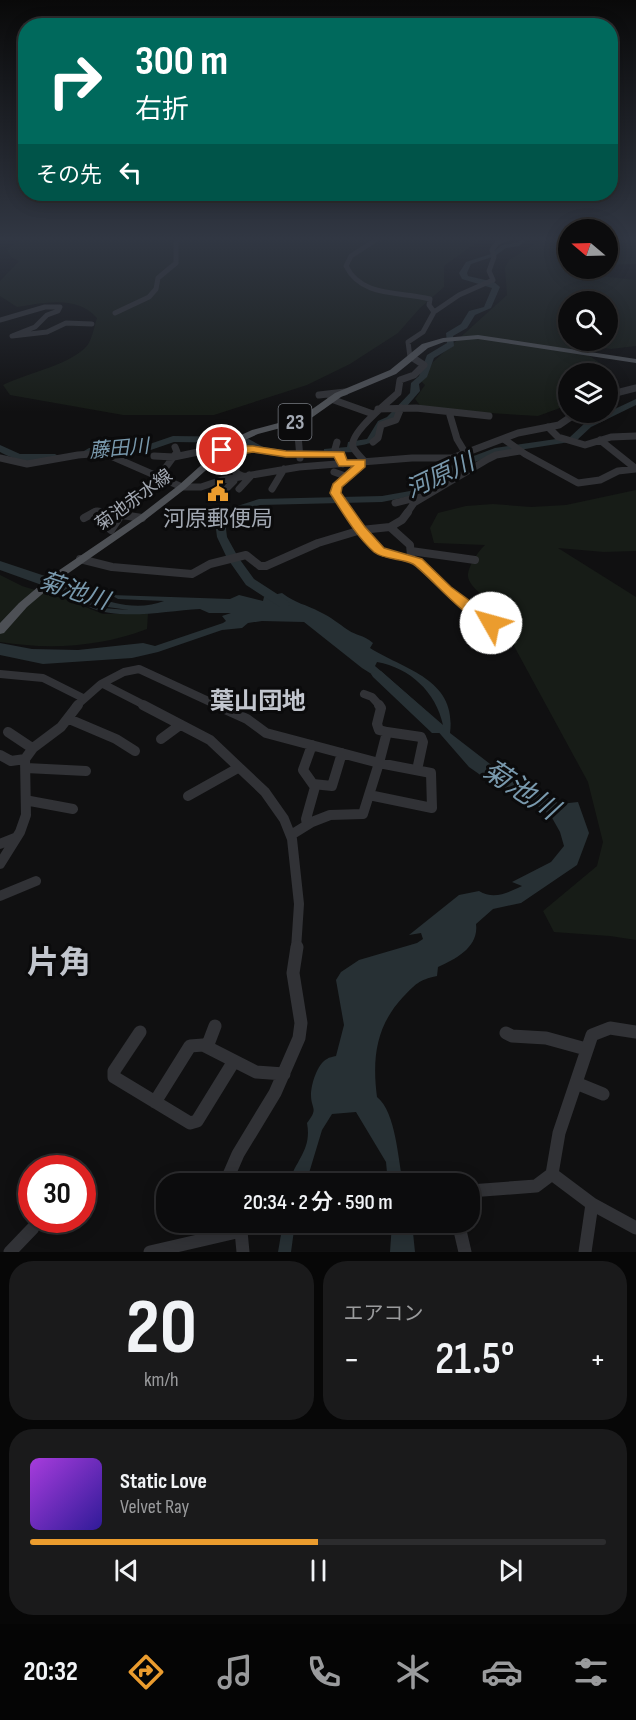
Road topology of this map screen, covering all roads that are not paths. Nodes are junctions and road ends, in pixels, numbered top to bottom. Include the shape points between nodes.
1 (151, 295) edge
2 (408, 295) edge
3 (458, 295) edge
4 (434, 312) junction
5 (115, 313) dead end
6 (0, 320) edge
7 (92, 324) dead end
8 (410, 357) junction
9 (636, 361) edge
10 (636, 388) edge
11 (345, 392) junction
12 (618, 392) edge
13 (319, 395) dead end
14 (331, 399) junction
15 (401, 408) junction
16 (375, 412) junction
17 (449, 412) junction
18 (489, 416) dead end
19 (366, 422) junction
20 (562, 423) edge
21 (380, 427) junction
22 (548, 427) junction
23 (298, 435) dead end
24 (636, 436) edge
25 (505, 440) junction
26 (600, 440) junction
27 (337, 442) dead end
28 (373, 442) dead end
29 (175, 447) dead end
30 (222, 450) junction
31 (520, 451) junction
32 (301, 453) junction
33 (340, 454) junction
34 (466, 454) junction
35 (154, 456) dead end
36 (170, 457) junction
37 (236, 457) dead end
38 (0, 458) edge
39 (363, 462) junction
40 (343, 464) junction
41 (298, 467) junction
42 (635, 468) edge
43 (284, 469) junction
44 (334, 472) dead end
45 (246, 475) junction
46 (159, 477) junction
47 (348, 477) junction
48 (233, 478) junction
49 (182, 487) junction
50 (239, 489) dead end
51 (272, 489) dead end
52 (224, 491) dead end
53 (425, 496) junction
54 (395, 503) dead end
55 (119, 516) junction
56 (84, 518) dead end
57 (142, 518) junction
58 (390, 527) junction
59 (111, 530) dead end
60 (361, 530) junction
61 (411, 555) junction
62 (80, 559) junction
63 (475, 560) dead end
64 (491, 623) dead end
65 (2, 627) edge
66 (0, 674) edge
67 (103, 684) junction
68 (364, 694) dead end
69 (84, 698) junction
70 (69, 719) junction
71 (180, 725) junction
72 (8, 732) dead end
73 (387, 732) junction
74 (161, 739) dead end
75 (312, 745) junction
76 (32, 748) junction
77 (135, 751) dead end
78 (342, 753) junction
79 (0, 755) edge
80 (378, 763) junction
81 (25, 764) junction
82 (238, 768) junction
83 (417, 770) junction
84 (86, 771) dead end
85 (312, 784) junction
86 (369, 795) junction
87 (188, 796) dead end
88 (26, 803) junction
89 (73, 809) dead end
90 (307, 825) junction
91 (291, 836) junction
92 (16, 837) junction
93 (0, 844) edge
94 (0, 864) edge
95 (36, 881) dead end
96 (0, 896) edge
97 (215, 1026) dead end
98 (140, 1032) dead end
99 (506, 1032) dead end
100 (636, 1032) edge
101 (207, 1047) junction
102 (586, 1049) junction
103 (234, 1061) junction
104 (284, 1074) junction
105 (576, 1083) junction
106 (603, 1094) dead end
107 (155, 1102) junction
108 (230, 1173) edge
109 (552, 1174) junction
110 (480, 1190) edge
111 (592, 1204) junction
112 (636, 1228) edge
113 (28, 1233) edge
114 (207, 1233) edge
115 (461, 1233) edge
116 (205, 1238) junction
117 (10, 1252) edge
118 (152, 1252) edge
119 (243, 1252) edge
120 (465, 1252) edge
121 (585, 1252) edge

1 - 5 street
2 - 4 street via 431,300 429,305
3 - 4 street
4 - 8 street via 423,332 408,342
6 - 7 street via 49,306 60,307 35,327 12,336 17,338 47,332 66,323
8 - 9 main road, 菊池赤水線 / 23 via 443,340 487,338
8 - 11 main road, 菊池赤水線 / 23 via 393,372
8 - 16 street via 424,365 414,375 400,380 398,393
10 - 12 street
11 - 13 street
11 - 14 main road, 菊池赤水線 / 23
14 - 16 street
14 - 30 main road, 菊池赤水線 / 23 via 304,419 244,436
15 - 16 street
15 - 17 street
15 - 21 street via 396,420
16 - 19 street
17 - 18 street
17 - 34 street via 456,439
19 - 21 street
19 - 39 street via 353,441
20 - 22 street
21 - 28 street
22 - 25 street
22 - 26 street via 558,437 585,445
23 - 32 street
24 - 26 street
25 - 31 street
25 - 34 street
26 - 42 street
27 - 33 street via 335,448
29 - 36 street via 177,452
30 - 32 street
30 - 36 street
30 - 49 main road, 菊池赤水線 / 23
31 - 42 street via 578,483
31 - 53 street via 496,455
32 - 33 street
32 - 41 street
33 - 40 street
34 - 39 street via 444,460
35 - 36 street
36 - 46 street
37 - 45 street via 236,473
38 - 46 street via 41,464 104,453
39 - 40 street
39 - 47 street
40 - 41 street
41 - 43 street
43 - 45 street
43 - 51 street
44 - 47 street
45 - 48 street
45 - 50 street via 250,477
46 - 49 street
46 - 55 street
47 - 60 street via 337,486 336,493
48 - 49 street via 201,487
48 - 52 street
49 - 57 main road, 菊池赤水線 / 23
53 - 54 street
53 - 58 street
55 - 56 street via 97,511
55 - 57 street
55 - 59 street
57 - 62 main road, 菊池赤水線 / 23
58 - 60 street
58 - 61 street via 405,540
60 - 61 street via 380,551
60 - 62 street via 318,543 266,566 246,555 218,561 192,574 141,571
61 - 63 street
61 - 64 street via 446,590
62 - 65 main road, 菊池赤水線 / 23
66 - 69 street via 45,677
67 - 69 street
67 - 71 street
67 - 75 street via 139,669 248,719 266,733
68 - 73 street via 381,708 376,724
69 - 70 street
70 - 76 street
70 - 77 street
71 - 74 street
71 - 82 street via 210,740
72 - 76 street
73 - 80 street
73 - 83 street via 421,737
75 - 78 street
75 - 85 street via 303,770
76 - 81 street
78 - 80 street
78 - 85 street via 332,786
79 - 81 street
80 - 83 street
80 - 86 street
81 - 84 street
81 - 88 street
82 - 87 street
82 - 91 street via 272,799
83 - 86 street via 431,772 432,808
85 - 90 street via 315,787
86 - 90 street via 363,814 334,814
88 - 89 street
88 - 92 street via 26,815
90 - 91 street
91 - 104 street via 299,921 293,981 301,1023
92 - 93 street
92 - 94 street
95 - 96 street
97 - 101 street
98 - 107 street via 114,1071 114,1077
99 - 102 street
100 - 102 street via 610,1028 598,1031
101 - 103 street
101 - 107 street via 190,1046
102 - 105 street
103 - 104 street via 256,1072
103 - 107 street via 197,1121 190,1123
104 - 108 street
105 - 106 street
105 - 109 street via 556,1147
109 - 110 street via 536,1186
109 - 111 street
111 - 112 street
111 - 121 street
113 - 117 street
114 - 116 street
115 - 120 street
116 - 118 street
116 - 119 street via 241,1231

